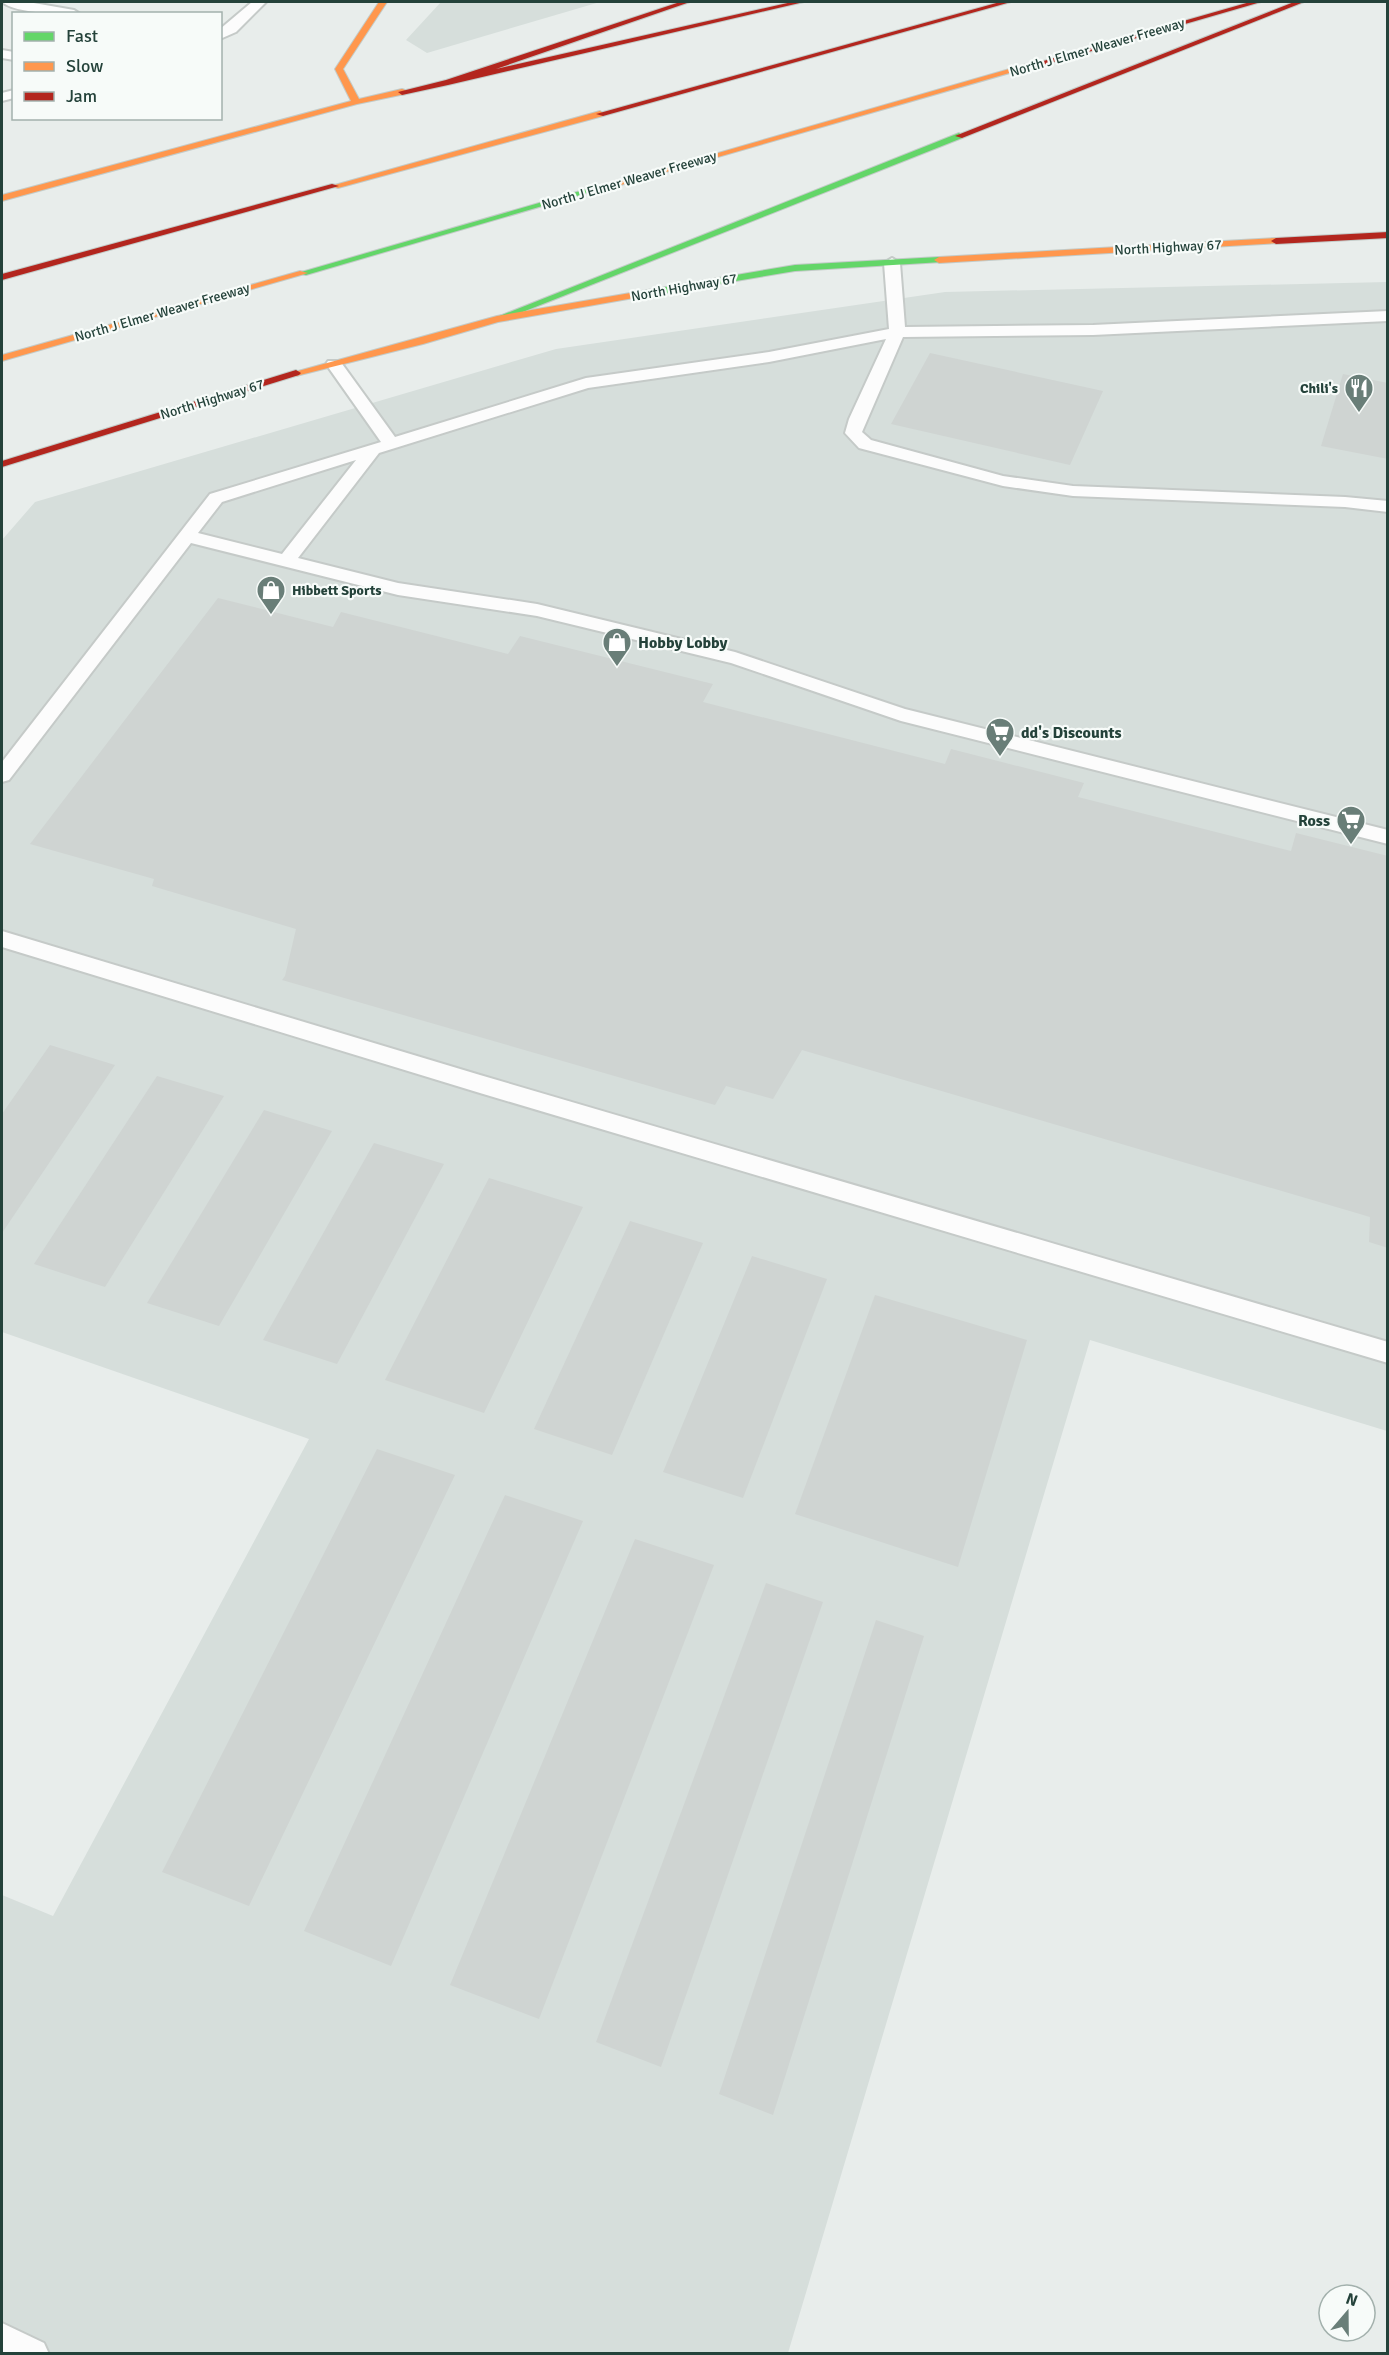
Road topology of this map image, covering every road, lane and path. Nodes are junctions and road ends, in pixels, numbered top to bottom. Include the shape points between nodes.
1 (9, 2) edge
2 (259, 2) edge
3 (383, 2) edge
4 (686, 2) edge
5 (800, 2) edge
6 (1007, 2) edge
7 (1257, 2) edge
8 (1300, 2) edge
9 (63, 12) edge
10 (222, 34) edge
11 (448, 82) junction
12 (356, 102) junction
13 (2, 198) edge
14 (1388, 235) edge
15 (892, 263) junction
16 (2, 278) edge
17 (1388, 316) edge
18 (497, 319) junction
19 (897, 332) junction
20 (2, 358) edge
21 (334, 364) junction
22 (391, 444) junction
23 (47, 450) junction
24 (373, 450) junction
25 (2, 464) edge
26 (2, 478) edge
27 (1388, 507) edge
28 (187, 536) junction
29 (286, 561) junction
30 (2, 776) edge
31 (1388, 837) edge
32 (2, 939) edge
33 (1388, 1353) edge
34 (2, 2339) edge
35 (33, 2354) edge

1 - 9 lane
2 - 10 lane
3 - 12 main road via 339,69
4 - 11 main road
5 - 11 main road
6 - 16 main road
7 - 20 main road, North J Elmer Weaver Freeway
8 - 18 main road
11 - 12 main road
12 - 13 main road
14 - 15 main road, North Highway 67
15 - 18 main road, North Highway 67 via 795,268
15 - 19 lane
17 - 19 lane via 1093,330
18 - 21 main road, North Highway 67
19 - 22 lane via 770,357 586,383
19 - 27 lane via 853,433 865,444 1003,481 1073,491
21 - 22 lane
21 - 23 main road, North Highway 67
22 - 24 lane
23 - 25 main road, North Highway 67
23 - 26 main road
24 - 28 lane via 216,498
24 - 29 lane
28 - 29 lane
28 - 30 lane
29 - 31 lane via 398,589 537,609 724,656 901,714
32 - 33 lane
34 - 35 lane

